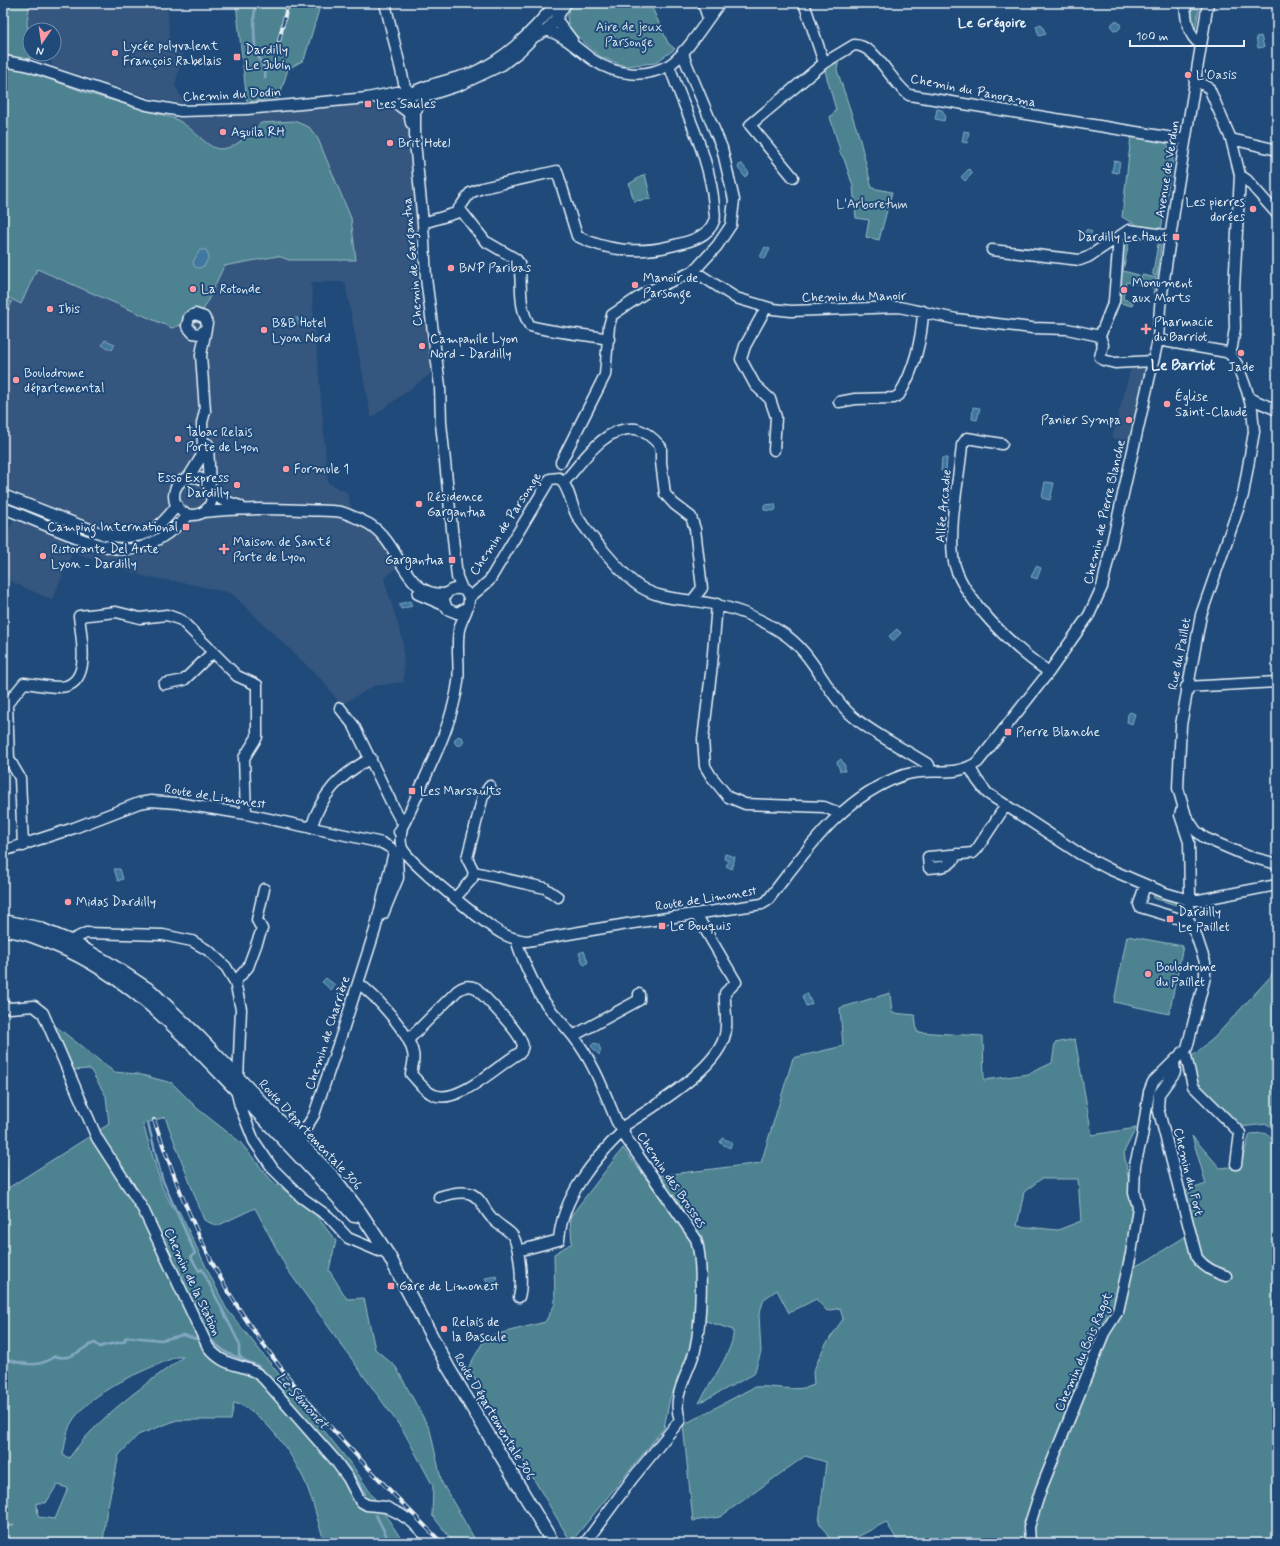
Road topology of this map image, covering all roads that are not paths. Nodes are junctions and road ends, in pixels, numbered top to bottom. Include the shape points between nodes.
1 (385, 3) edge
2 (566, 3) edge
3 (703, 3) edge
4 (720, 3) edge
5 (804, 3) edge
6 (1185, 3) edge
7 (1208, 3) edge
8 (550, 8) edge
9 (708, 18) junction
10 (556, 19) junction
11 (547, 30) junction
12 (574, 44) junction
13 (1200, 44) junction
14 (683, 51) junction
15 (3, 61) edge
16 (824, 63) junction
17 (670, 65) junction
18 (1195, 80) junction
19 (454, 87) junction
20 (412, 93) junction
21 (373, 98) junction
22 (418, 106) junction
23 (409, 113) junction
24 (414, 133) junction
25 (1231, 139) junction
26 (1185, 140) junction
27 (1277, 150) edge
28 (1240, 175) junction
29 (793, 177) dead end
30 (459, 208) junction
31 (1277, 214) edge
32 (423, 223) junction
33 (1171, 236) junction
34 (1119, 237) junction
35 (992, 250) dead end
36 (694, 272) junction
37 (766, 308) junction
38 (923, 311) junction
39 (205, 330) junction
40 (190, 332) junction
41 (1097, 335) junction
42 (609, 339) junction
43 (1158, 340) junction
44 (1229, 353) junction
45 (202, 355) junction
46 (1153, 361) junction
47 (1249, 398) junction
48 (839, 402) dead end
49 (1277, 410) edge
50 (205, 411) junction
51 (1002, 444) dead end
52 (774, 450) dead end
53 (561, 462) dead end
54 (188, 478) junction
55 (563, 483) junction
56 (211, 490) junction
57 (3, 495) edge
58 (176, 505) junction
59 (3, 508) edge
60 (254, 508) junction
61 (204, 512) junction
62 (189, 515) junction
63 (401, 562) junction
64 (457, 577) junction
65 (448, 592) junction
66 (465, 592) junction
67 (692, 601) junction
68 (717, 604) junction
69 (466, 608) junction
70 (448, 609) junction
71 (459, 631) junction
72 (213, 652) junction
73 (1049, 672) junction
74 (1277, 682) edge
75 (164, 684) dead end
76 (1186, 688) junction
77 (340, 708) dead end
78 (371, 758) junction
79 (970, 768) junction
80 (930, 771) junction
81 (490, 786) dead end
82 (1006, 805) junction
83 (1182, 806) junction
84 (839, 813) junction
85 (246, 814) junction
86 (403, 824) junction
87 (311, 828) junction
88 (23, 846) junction
89 (394, 847) junction
90 (3, 851) edge
91 (957, 854) dead end
92 (406, 860) junction
93 (1277, 864) edge
94 (418, 867) junction
95 (474, 872) junction
96 (398, 878) junction
97 (1144, 885) junction
98 (1277, 885) edge
99 (264, 889) dead end
100 (456, 897) junction
101 (558, 897) dead end
102 (1190, 898) junction
103 (696, 914) junction
104 (1188, 918) junction
105 (3, 921) edge
106 (3, 930) edge
107 (375, 930) junction
108 (516, 939) junction
109 (70, 941) junction
110 (235, 982) junction
111 (358, 983) junction
112 (639, 994) dead end
113 (3, 1006) edge
114 (573, 1036) junction
115 (408, 1040) junction
116 (1185, 1052) junction
117 (1174, 1062) junction
118 (237, 1084) junction
119 (623, 1129) junction
120 (298, 1141) junction
121 (1236, 1164) dead end
122 (439, 1197) dead end
123 (518, 1251) junction
124 (379, 1252) junction
125 (1226, 1276) dead end
126 (519, 1297) dead end
127 (433, 1543) edge
128 (544, 1543) edge
129 (553, 1543) edge
130 (586, 1543) edge
131 (1030, 1543) edge

1 - 20 street via 405,88
2 - 10 street
3 - 9 street
4 - 9 street
5 - 16 street
6 - 13 street via 1187,23 1195,41
7 - 13 street, Avenue de Verdun
8 - 10 street
8 - 11 street
8 - 20 street via 530,32 496,60 474,72 418,88
9 - 14 street
10 - 11 street
10 - 12 street
11 - 12 street
11 - 19 street via 534,37 520,51 493,70
12 - 17 street via 593,60 612,70 630,74
13 - 18 street, Avenue de Verdun
14 - 17 street
14 - 36 street via 722,148 734,200 731,225
15 - 21 street, Chemin du Dodin via 26,65 147,105 181,111
16 - 26 street, Chemin du Panorama via 850,45 859,45 871,51 899,86 910,95
16 - 29 street, Chemin du Panorama via 750,125
17 - 30 street via 703,150 713,192 715,221 705,235 658,249 620,250 587,241 577,236 557,171 482,188 470,193
18 - 25 street via 1209,88
18 - 26 street, Avenue de Verdun
19 - 20 street, Chemin du Dodin
19 - 22 street via 429,95
20 - 21 street, Chemin du Dodin via 397,92
20 - 22 street
20 - 23 street via 408,100
21 - 23 street, Chemin du Dodin via 394,102
22 - 24 street, Chemin de Gargantua via 414,119
23 - 24 street
24 - 32 street, Chemin de Gargantua
25 - 27 street
25 - 28 street
26 - 33 street, Avenue de Verdun
28 - 31 street
28 - 44 street via 1234,289 1235,328
30 - 32 street via 456,213
30 - 42 street via 485,241 519,263 521,304 530,326
32 - 64 street, Chemin de Gargantua via 426,278 440,386
33 - 34 street via 1129,230
33 - 43 street, Avenue de Verdun via 1160,307
34 - 35 street via 1080,260
34 - 41 street via 1114,301
36 - 37 street, Chemin du Manoir via 736,298
36 - 42 street via 645,292 612,315
37 - 38 street, Chemin du Manoir via 791,311 892,307
37 - 52 street via 741,358 755,384 770,399 776,417
38 - 41 street, Chemin du Manoir via 956,319 1032,328 1067,329
38 - 48 street via 914,361 899,395 894,398
39 - 40 street via 196,334
39 - 40 street via 206,320 195,314 187,320
39 - 45 street
40 - 45 street
41 - 46 street via 1103,345 1100,357 1103,360 1115,363
42 - 53 street via 605,375
43 - 44 street
43 - 46 street, Chemin de Pierre Blanche
44 - 47 street, Rue du Paillet via 1238,366
45 - 50 street
46 - 73 street, Chemin de Pierre Blanche via 1102,587 1089,615
47 - 49 street
47 - 76 street, Rue du Paillet via 1254,432 1243,495 1201,615
50 - 54 street via 201,457
50 - 56 street via 209,422
51 - 73 street, Allée Arcadie via 967,438 962,445 952,535 953,558 958,577 988,616 1011,642
54 - 56 street via 200,479
54 - 58 street via 176,489
55 - 66 street, Chemin de Parsonge via 559,478 554,478 548,483 489,581
55 - 67 street via 582,523 636,584 652,594
55 - 67 street via 585,456 610,436 621,431 637,429 651,437 661,447 665,494 691,517 695,529 702,588
56 - 60 street via 229,503
56 - 61 street via 211,504
57 - 58 street via 105,535 122,538 135,538 148,533 159,526
58 - 62 street
59 - 62 street via 101,545 124,550 138,548 154,541
60 - 61 street
60 - 63 street via 341,512 369,525 388,541
61 - 62 street
63 - 65 street via 419,588 430,594
63 - 70 street via 412,589
64 - 65 street
64 - 66 street, Chemin de Gargantua
65 - 66 street
65 - 70 street via 444,600
66 - 69 street
67 - 68 street
68 - 80 street via 747,614 791,639 809,656 849,713 929,765
68 - 84 street via 703,739 705,766 728,797 745,804 824,806
69 - 70 street via 457,613
69 - 71 street, Chemin de Charrière
70 - 71 street, Chemin de Charrière
71 - 86 street, Chemin de Charrière via 458,681 453,707 427,773
72 - 75 street via 184,680
72 - 85 street via 237,676 257,685 257,737 244,758
72 - 88 street via 181,620 167,614 140,618 116,612 79,616 84,667 77,680 62,687 24,684 7,704 9,759 20,778
73 - 79 street, Chemin de Pierre Blanche via 983,756
74 - 76 street
76 - 83 street, Rue du Paillet via 1181,725 1178,788
77 - 78 street via 354,726
78 - 86 street
78 - 87 street via 351,769 334,784 323,799
79 - 80 street, Route de Limonest via 962,771
79 - 82 street via 982,788
80 - 84 street, Route de Limonest via 910,773 893,780 859,798
81 - 95 street via 483,796 467,858
82 - 91 street via 978,849
82 - 97 street via 1080,854
83 - 93 street, Rue du Paillet via 1189,822 1205,838 1247,856
83 - 102 street, Chemin du Bois Ragot via 1180,816 1189,842
84 - 103 street, Route de Limonest via 762,904
85 - 87 street, Route de Limonest
85 - 88 street, Route de Limonest via 151,801 139,803
86 - 89 street, Chemin de Charrière
87 - 89 street, Route de Limonest
88 - 90 street, Route de Limonest
89 - 92 street, Route de Limonest
89 - 94 street, Route de Limonest
89 - 96 street, Chemin de Charrière
89 - 107 street, Chemin de Charrière
92 - 94 street, Route de Limonest
92 - 96 street, Chemin de Charrière
94 - 100 street, Route de Limonest
95 - 100 street via 472,879
95 - 101 street via 545,888
96 - 107 street, Chemin de Charrière
97 - 102 street
97 - 104 street via 1140,907 1180,919
98 - 102 street via 1199,900
99 - 110 street via 257,920 262,929 248,967
100 - 108 street, Route de Limonest via 481,919 503,934
102 - 104 street, Chemin du Bois Ragot
103 - 108 street, Route de Limonest via 527,940
103 - 119 street via 736,982 725,993 725,1037 719,1051 689,1080
104 - 116 street, Chemin du Bois Ragot via 1206,969 1193,1030
105 - 109 main road, Route Départementale 306 via 38,928
106 - 118 main road, Route Départementale 306 via 34,936 70,951 107,971 166,1018
107 - 111 street, Chemin de Charrière
108 - 114 street, Chemin des Brosses via 540,995
109 - 110 street, Route Départementale 306 via 86,933 176,936 192,941 209,951 226,967
109 - 118 main road, Route Départementale 306 via 151,991 174,1011
110 - 118 street, Route Départementale 306 via 241,1009
111 - 115 street via 370,991
111 - 120 street, Chemin de Charrière via 314,1115
112 - 114 street via 639,1000
113 - 127 street, Chemin de la Station via 34,1006 43,1013 97,1138 143,1209 208,1347 222,1361 253,1371 263,1378 335,1460 362,1502 386,1507 400,1514
114 - 119 street, Chemin des Brosses via 596,1072 616,1122
115 - 115 street via 414,1053 411,1074 428,1091 438,1096 468,1089 521,1052 523,1046 507,1022 476,988 470,986 457,991
116 - 117 street, Chemin du Bois Ragot
116 - 121 street via 1193,1086 1240,1133
117 - 125 street, Chemin du Fort via 1175,1072 1157,1099 1160,1114 1196,1258 1213,1272
117 - 131 street, Chemin du Bois Ragot via 1153,1082 1148,1092 1135,1165 1134,1193 1138,1207 1134,1237 1118,1311 1104,1333 1041,1489 1029,1527
118 - 120 main road, Route Départementale 306
118 - 124 main road, Route Départementale 306 via 363,1227
118 - 124 street, Route Départementale 306 via 240,1106 254,1142 273,1169 301,1197 329,1217 348,1238
119 - 123 street via 573,1193 564,1212 559,1240
119 - 130 street, Chemin des Brosses via 626,1138 696,1239 701,1277 697,1332 695,1349 676,1403 680,1420 632,1479
120 - 129 main road, Route Départementale 306 via 343,1190 389,1256 448,1367
122 - 123 street via 454,1193 470,1194 479,1199 492,1219 513,1235
123 - 126 street via 522,1288
124 - 128 main road, Route Départementale 306 via 442,1372

